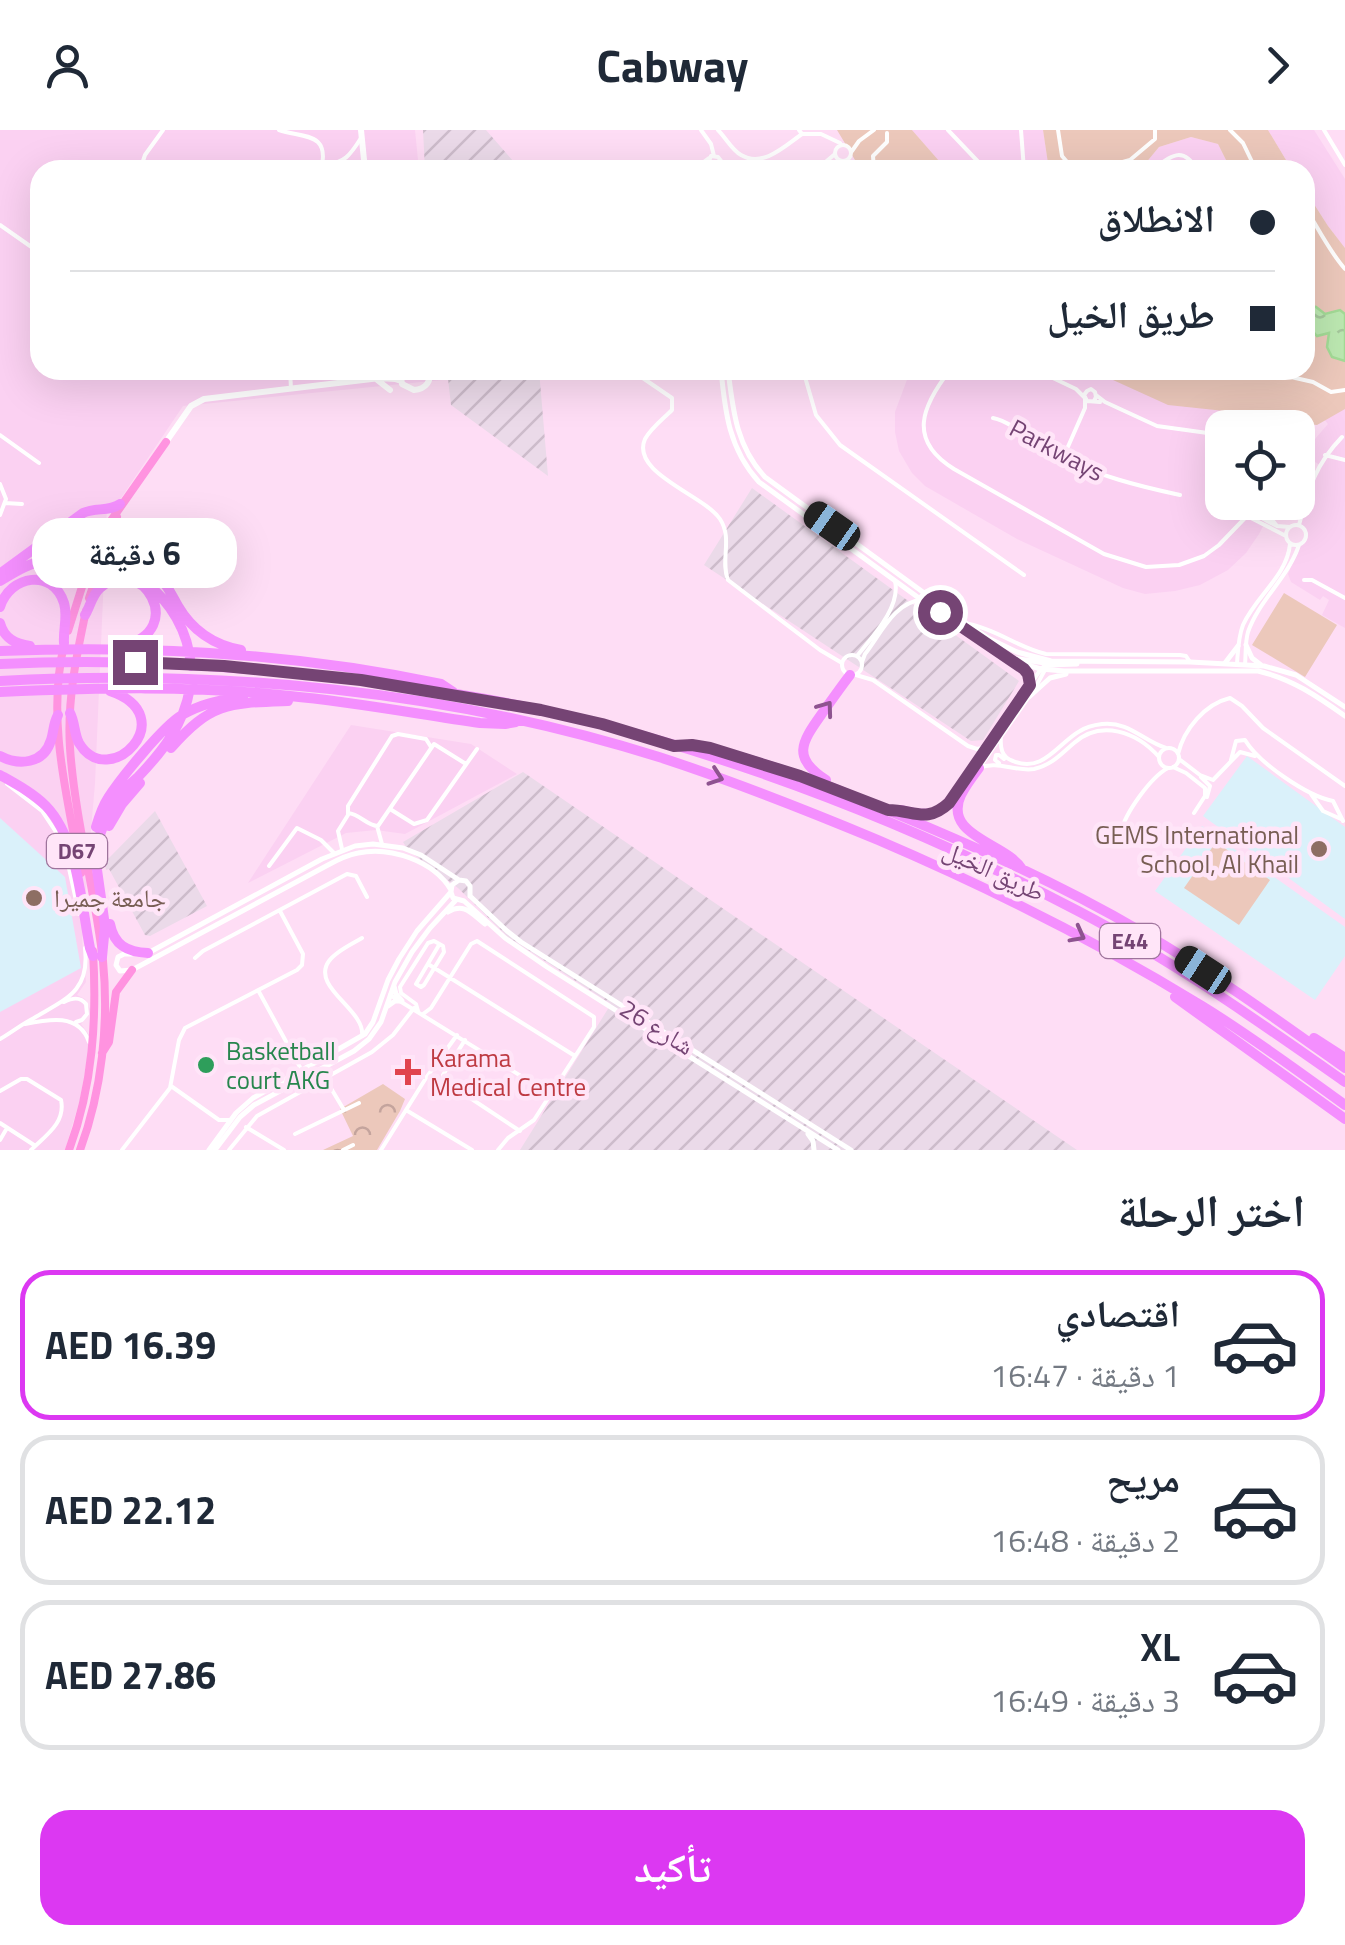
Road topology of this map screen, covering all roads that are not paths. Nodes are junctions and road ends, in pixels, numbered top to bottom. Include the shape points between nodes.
1 (163, 130) edge
2 (278, 130) edge
3 (700, 130) edge
4 (718, 130) edge
5 (734, 130) edge
6 (874, 130) edge
7 (948, 130) edge
8 (1021, 130) edge
9 (1058, 130) edge
10 (1155, 130) edge
11 (1230, 130) edge
12 (1324, 130) edge
13 (800, 132) edge
14 (362, 133) edge
15 (887, 133) dead end
16 (725, 138) junction
17 (831, 138) junction
18 (859, 142) junction
19 (845, 145) junction
20 (836, 151) junction
21 (852, 152) junction
22 (348, 157) junction
23 (711, 157) junction
24 (144, 160) edge
25 (322, 160) edge
26 (342, 160) edge
27 (364, 160) joint
28 (707, 160) edge
29 (713, 160) edge
30 (720, 160) edge
31 (827, 160) edge
32 (844, 160) edge
33 (847, 160) edge
34 (873, 160) edge
35 (976, 160) edge
36 (1023, 160) edge
37 (1065, 160) edge
38 (1130, 160) edge
39 (1166, 160) edge
40 (1191, 160) edge
41 (1251, 160) edge
42 (1345, 165) edge
43 (1315, 222) edge
44 (0, 225) edge
45 (30, 246) edge
46 (1345, 269) edge
47 (291, 380) edge
48 (368, 380) edge
49 (379, 380) edge
50 (396, 380) edge
51 (428, 380) edge
52 (647, 380) edge
53 (725, 380) edge
54 (726, 380) edge
55 (805, 380) edge
56 (942, 380) edge
57 (1056, 380) edge
58 (1304, 380) edge
59 (401, 382) joint
60 (291, 388) junction
61 (390, 390) dead end
62 (1345, 390) edge
63 (1085, 395) junction
64 (1094, 399) junction
65 (1084, 408) junction
66 (992, 418) dead end
67 (1205, 433) edge
68 (0, 434) edge
69 (1342, 437) dead end
70 (166, 442) junction
71 (1326, 454) junction
72 (1063, 458) junction
73 (1345, 460) edge
74 (39, 463) dead end
75 (0, 484) edge
76 (1180, 495) dead end
77 (6, 503) junction
78 (22, 504) dead end
79 (120, 504) junction
80 (0, 516) edge
81 (1241, 520) edge
82 (1261, 520) edge
83 (1269, 520) edge
84 (1299, 525) junction
85 (1290, 527) junction
86 (111, 533) junction
87 (1286, 536) junction
88 (1290, 544) junction
89 (1299, 545) junction
90 (1024, 575) dead end
91 (0, 577) edge
92 (1304, 580) dead end
93 (895, 581) junction
94 (903, 597) dead end
95 (1345, 598) edge
96 (922, 600) junction
97 (0, 608) edge
98 (85, 616) junction
99 (889, 616) junction
100 (0, 622) edge
101 (68, 622) junction
102 (968, 624) junction
103 (64, 643) joint
104 (1242, 645) junction
105 (46, 649) junction
106 (102, 649) junction
107 (0, 651) edge
108 (857, 656) junction
109 (1150, 656) junction
110 (1008, 659) junction
111 (320, 662) junction
112 (1140, 662) junction
113 (1190, 662) junction
114 (842, 663) junction
115 (0, 664) edge
116 (862, 664) junction
117 (1223, 664) junction
118 (1044, 665) junction
119 (1264, 666) junction
120 (1241, 667) junction
121 (1078, 671) junction
122 (853, 675) junction
123 (0, 680) edge
124 (873, 680) junction
125 (1030, 685) junction
126 (105, 689) junction
127 (38, 690) junction
128 (0, 692) edge
129 (454, 694) junction
130 (289, 695) junction
131 (1028, 697) junction
132 (318, 699) junction
133 (0, 700) edge
134 (1345, 707) edge
135 (64, 714) junction
136 (1345, 716) edge
137 (519, 720) junction
138 (1001, 736) junction
139 (1183, 738) junction
140 (674, 746) junction
141 (968, 746) junction
142 (431, 747) junction
143 (987, 747) junction
144 (477, 748) dead end
145 (1168, 748) junction
146 (0, 756) edge
147 (1179, 756) junction
148 (1260, 758) junction
149 (1159, 759) junction
150 (1231, 760) junction
151 (1018, 762) junction
152 (466, 764) junction
153 (977, 766) junction
154 (1170, 767) junction
155 (1008, 768) junction
156 (1156, 775) junction
157 (1200, 775) junction
158 (0, 777) edge
159 (135, 780) junction
160 (1345, 786) edge
161 (843, 792) junction
162 (1310, 794) junction
163 (390, 808) junction
164 (888, 810) junction
165 (348, 813) junction
166 (1194, 813) junction
167 (1188, 820) dead end
168 (1344, 821) edge
169 (1124, 822) junction
170 (378, 826) junction
171 (1114, 828) junction
172 (1121, 832) junction
173 (105, 836) junction
174 (382, 844) junction
175 (326, 846) junction
176 (342, 849) junction
177 (94, 852) junction
178 (334, 853) junction
179 (324, 858) junction
180 (269, 866) dead end
181 (1023, 870) junction
182 (459, 880) junction
183 (451, 891) junction
184 (367, 897) dead end
185 (467, 898) junction
186 (456, 900) junction
187 (280, 911) junction
188 (441, 916) junction
189 (499, 932) junction
190 (362, 938) dead end
191 (148, 952) junction
192 (98, 956) junction
193 (194, 958) dead end
194 (549, 964) junction
195 (431, 966) junction
196 (132, 970) junction
197 (450, 977) junction
198 (406, 978) junction
199 (390, 986) junction
200 (1169, 986) junction
201 (258, 990) junction
202 (390, 995) junction
203 (402, 1001) junction
204 (1253, 1003) junction
205 (58, 1005) junction
206 (386, 1008) junction
207 (418, 1011) junction
208 (71, 1022) junction
209 (373, 1022) junction
210 (25, 1024) junction
211 (362, 1024) junction
212 (457, 1035) junction
213 (362, 1036) junction
214 (0, 1038) edge
215 (465, 1040) junction
216 (102, 1054) junction
217 (575, 1056) junction
218 (1345, 1058) edge
219 (92, 1060) junction
220 (1345, 1068) edge
221 (299, 1072) junction
222 (325, 1078) junction
223 (1345, 1082) edge
224 (171, 1086) junction
225 (288, 1086) junction
226 (0, 1091) edge
227 (550, 1094) junction
228 (359, 1102) dead end
229 (1345, 1104) edge
230 (344, 1110) junction
231 (406, 1110) junction
232 (232, 1119) junction
233 (219, 1120) junction
234 (1345, 1121) edge
235 (0, 1123) edge
236 (799, 1125) junction
237 (246, 1127) junction
238 (8, 1128) junction
239 (520, 1131) junction
240 (222, 1133) junction
241 (295, 1134) dead end
242 (835, 1139) junction
243 (0, 1140) edge
244 (824, 1141) junction
245 (354, 1145) dead end
246 (33, 1148) edge
247 (383, 1149) edge
248 (69, 1150) edge
249 (80, 1150) edge
250 (122, 1150) edge
251 (212, 1150) edge
252 (229, 1150) edge
253 (284, 1150) edge
254 (343, 1150) edge
255 (472, 1150) edge
256 (498, 1150) edge
257 (814, 1150) edge
258 (838, 1150) edge
259 (851, 1150) edge

1 - 24 street
2 - 25 street via 315,140
3 - 23 street via 710,141
4 - 16 street
5 - 16 street
6 - 18 street
7 - 35 street
8 - 36 street
9 - 37 street
10 - 38 street via 1155,138
11 - 41 street
12 - 42 street
13 - 16 street via 758,159 742,156
13 - 17 street
14 - 22 street
14 - 27 main road
15 - 34 street
17 - 19 street
17 - 20 street
18 - 19 street
18 - 21 street
19 - 20 street
19 - 21 street
20 - 31 street
20 - 32 street
21 - 33 street
22 - 26 street
22 - 27 street
23 - 28 street
23 - 29 street
23 - 30 street
39 - 40 street via 1180,155
43 - 46 street
44 - 45 street
47 - 60 street
48 - 60 main road
49 - 61 main road
50 - 59 main road
51 - 59 main road via 419,390
52 - 114 street via 673,400 644,442 644,458 718,516 728,540 724,568 730,584
53 - 93 street via 729,429 753,475
54 - 102 street via 737,430 760,472
55 - 90 street via 813,411 840,445
56 - 81 street via 924,414 937,456 1104,554 1146,567 1179,566 1212,551
57 - 63 street
58 - 62 street via 1330,392
60 - 70 main road via 198,400
63 - 64 street
63 - 64 street via 1093,390
63 - 65 street
64 - 65 street
64 - 67 street via 1157,426
65 - 72 street
66 - 72 street, Parkways
68 - 74 street
69 - 71 street
70 - 79 main road
70 - 86 main road via 125,500
71 - 73 street
71 - 84 street
72 - 76 street, Parkways
75 - 77 street
77 - 78 street
77 - 80 street
79 - 91 highway via 83,513
79 - 101 main road via 96,546
82 - 87 street
83 - 85 street
84 - 85 street
84 - 89 street via 1306,536
85 - 87 street
86 - 98 main road, D67
86 - 111 highway via 116,549 157,574 187,619 215,642
87 - 88 street
88 - 89 street
88 - 104 street via 1284,566 1246,620
89 - 104 street
91 - 159 highway via 41,561 80,557 144,581 174,611 189,648 188,702 168,742
92 - 95 street
93 - 96 street
93 - 99 street
94 - 99 street
96 - 99 street
96 - 110 street
97 - 101 highway via 13,586 39,580 62,597
98 - 106 highway via 97,591 115,580 139,583 153,598 156,617 145,636
98 - 135 main road, D67
99 - 108 street
99 - 116 street
100 - 105 highway via 14,642
101 - 103 highway
102 - 109 street via 1046,654
102 - 118 street
103 - 135 main road, D67
104 - 117 street
104 - 119 street
104 - 120 street
105 - 106 highway
105 - 107 highway
106 - 111 highway
108 - 114 street
108 - 116 street
109 - 112 street
109 - 113 street via 1182,655
110 - 118 street
110 - 125 street via 1026,670
111 - 129 highway via 441,684
112 - 113 street
112 - 118 street
113 - 117 street
114 - 122 street
115 - 129 highway, طريق الخيل / E44 via 190,664
116 - 122 street
116 - 124 street
117 - 120 street
118 - 121 street
118 - 125 street
118 - 131 street
119 - 120 street
119 - 134 street via 1305,680
120 - 121 street
120 - 136 street via 1301,686
121 - 131 street via 1050,678
122 - 124 street
161 -> 122 highway via 808,767 802,746
123 - 137 highway, طريق الخيل / E44 via 242,681
124 - 141 street
125 - 143 street
126 - 127 highway
126 - 130 highway
126 - 135 highway via 137,709 142,729 135,746 118,758 98,758 84,749
127 - 128 highway
127 - 133 highway
129 - 140 highway, طريق الخيل / E44
130 - 132 highway
130 - 177 highway via 218,701 174,720 109,796
131 - 138 street
132 - 137 highway via 480,722
132 - 173 highway via 242,703 207,713 128,797
135 - 146 highway via 54,722 45,752 14,762
135 - 192 main road, D67
137 -> 200 highway, طريق الخيل / E44 via 658,757 813,813 1017,902
138 - 151 street via 1003,754
138 - 153 street
139 - 145 street
139 - 147 street
139 - 160 street via 1203,713 1224,698 1234,699
140 - 161 highway via 710,748
140 - 223 highway, طريق الخيل / E44 via 866,813 1078,912 1232,1003
141 - 143 street
141 - 153 street
142 - 152 street
142 - 163 street
142 - 165 street via 424,738 393,735
143 - 153 street
144 - 152 street
145 - 147 street
145 - 149 street
145 - 151 street via 1127,726 1105,724 1076,733 1046,759
147 - 154 street
147 - 157 street
148 - 150 street via 1242,751
148 - 150 street via 1240,739
148 - 162 street
149 - 154 street
149 - 155 street via 1135,737 1106,730 1078,739 1046,765
149 - 156 street
150 - 157 street via 1216,779
151 - 155 street via 996,756
152 - 163 street via 425,822 414,824
153 - 155 street
153 - 164 highway via 938,812
153 - 181 highway via 960,797 961,820
154 - 156 street
154 - 166 street via 1205,788
156 - 169 street
157 - 166 street via 1210,792
158 - 192 highway via 40,801 63,831 90,948
158 - 205 street via 49,820 68,860 86,964 78,989
159 - 173 highway
159 - 177 highway via 112,806
161 - 164 highway
162 - 168 street
162 - 168 street via 1332,801
163 - 170 street
164 - 181 highway
165 - 170 street
165 - 176 street via 338,830
166 - 167 street
169 - 171 street
169 - 172 street
170 - 174 street
171 - 172 street
171 - 172 street via 1111,838
173 - 191 highway via 101,866 112,934 123,948
174 - 176 street
174 - 182 street via 413,851
175 - 178 street
175 - 179 street
175 - 180 street via 297,828
176 - 178 street
177 - 192 highway via 105,926
178 - 179 street
179 - 191 street
181 - 204 highway via 1141,931
182 - 183 street
182 - 185 street via 470,886
183 - 186 street
183 - 196 street via 406,857 352,854
183 - 199 street via 417,931
184 - 187 street via 348,874
185 - 186 street
185 - 189 street, شارع 26
185 - 194 street, شارع 26
186 - 188 street
187 - 193 street
187 - 201 street via 303,961
188 - 189 street via 462,908
188 - 199 street
189 - 194 street, شارع 26
190 - 211 street via 331,959 325,972
191 - 196 street via 118,958 120,971
192 - 216 main road, D67
192 - 219 main road, D67
194 - 236 street, شارع 26
194 - 242 street, شارع 26
195 - 197 street
195 - 198 street via 416,984
195 - 198 street via 440,944 433,941
196 - 216 main road via 116,992
197 - 207 street via 431,1008
197 - 217 street
197 - 217 street via 472,942 479,942 593,1015 595,1025
198 - 207 street via 400,991
199 - 202 street
199 - 203 street
199 - 209 street
200 - 229 highway, طريق الخيل / E44
200 - 234 highway
201 - 221 street
201 - 224 street via 185,1028
202 - 203 street
202 - 206 street
203 - 206 street
203 - 207 street
204 - 218 highway
204 - 220 highway
205 - 208 street via 84,1001 85,1018
205 - 210 street
206 - 225 street via 365,1043
207 - 212 street
207 - 222 street via 380,1047
208 - 210 street
208 - 219 street via 86,1035
209 - 211 street
209 - 213 street
210 - 214 street
211 - 213 street
212 - 215 street
212 - 231 street
213 - 221 street
215 - 227 street
215 - 239 street via 443,1080
216 - 249 main road, D67
217 - 227 street
219 - 248 main road, D67
221 - 225 street
221 - 232 street via 252,1098
222 - 230 street
222 - 237 street
224 - 233 street
224 - 250 street
225 - 251 street via 246,1110
226 - 246 street via 24,1078 61,1100 58,1121
227 - 239 street
228 - 230 street
230 - 241 street
231 - 247 street
231 - 255 street
232 - 233 street
232 - 240 street
233 - 240 street
235 - 238 street
236 - 244 street, شارع 26
236 - 257 street
237 - 252 street
237 - 253 street
238 - 243 street
238 - 246 street
239 - 256 street
240 - 251 street
242 - 244 street
242 - 259 street, شارع 26
244 - 258 street, شارع 26
245 - 254 street

